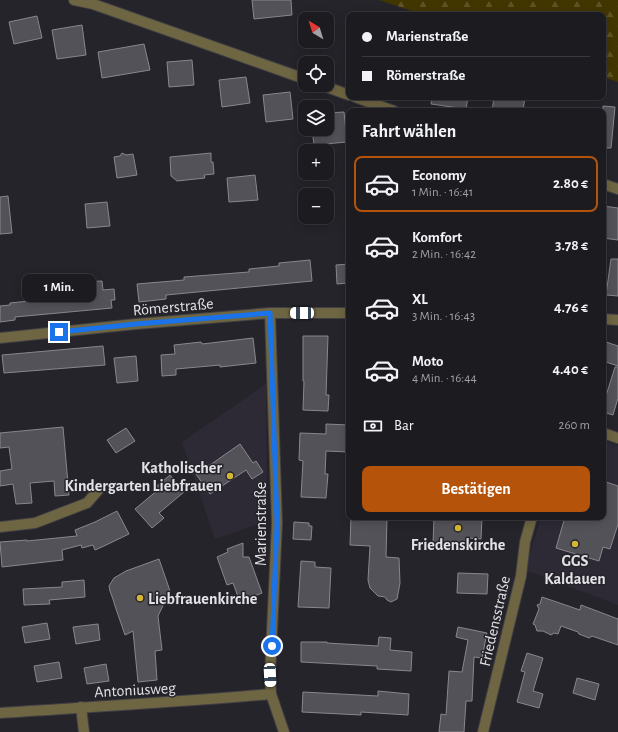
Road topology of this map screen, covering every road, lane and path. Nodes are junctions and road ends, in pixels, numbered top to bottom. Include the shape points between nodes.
1 (74, 0) edge
2 (298, 77) edge
3 (334, 90) edge
4 (346, 94) edge
5 (363, 100) edge
6 (386, 108) edge
7 (606, 185) edge
8 (618, 189) edge
9 (270, 313) junction
10 (346, 313) edge
11 (606, 319) edge
12 (618, 320) edge
13 (0, 338) edge
14 (606, 435) edge
15 (618, 438) edge
16 (100, 488) dead end
17 (531, 520) edge
18 (0, 526) edge
19 (271, 694) junction
20 (82, 707) junction
21 (0, 713) edge
22 (84, 732) edge
23 (284, 732) edge
24 (483, 732) edge

1 - 2 street via 93,4
3 - 4 street
5 - 6 street
7 - 8 street
9 - 10 street, Römerstraße
9 - 13 street, Römerstraße
9 - 19 street, Marienstraße via 277,523
11 - 12 street
14 - 15 street
16 - 18 street via 87,502 35,523
17 - 24 street, Friedensstraße
19 - 20 street, Antoniusweg
19 - 23 street, Marienstraße
20 - 21 street, Antoniusweg
20 - 22 street

